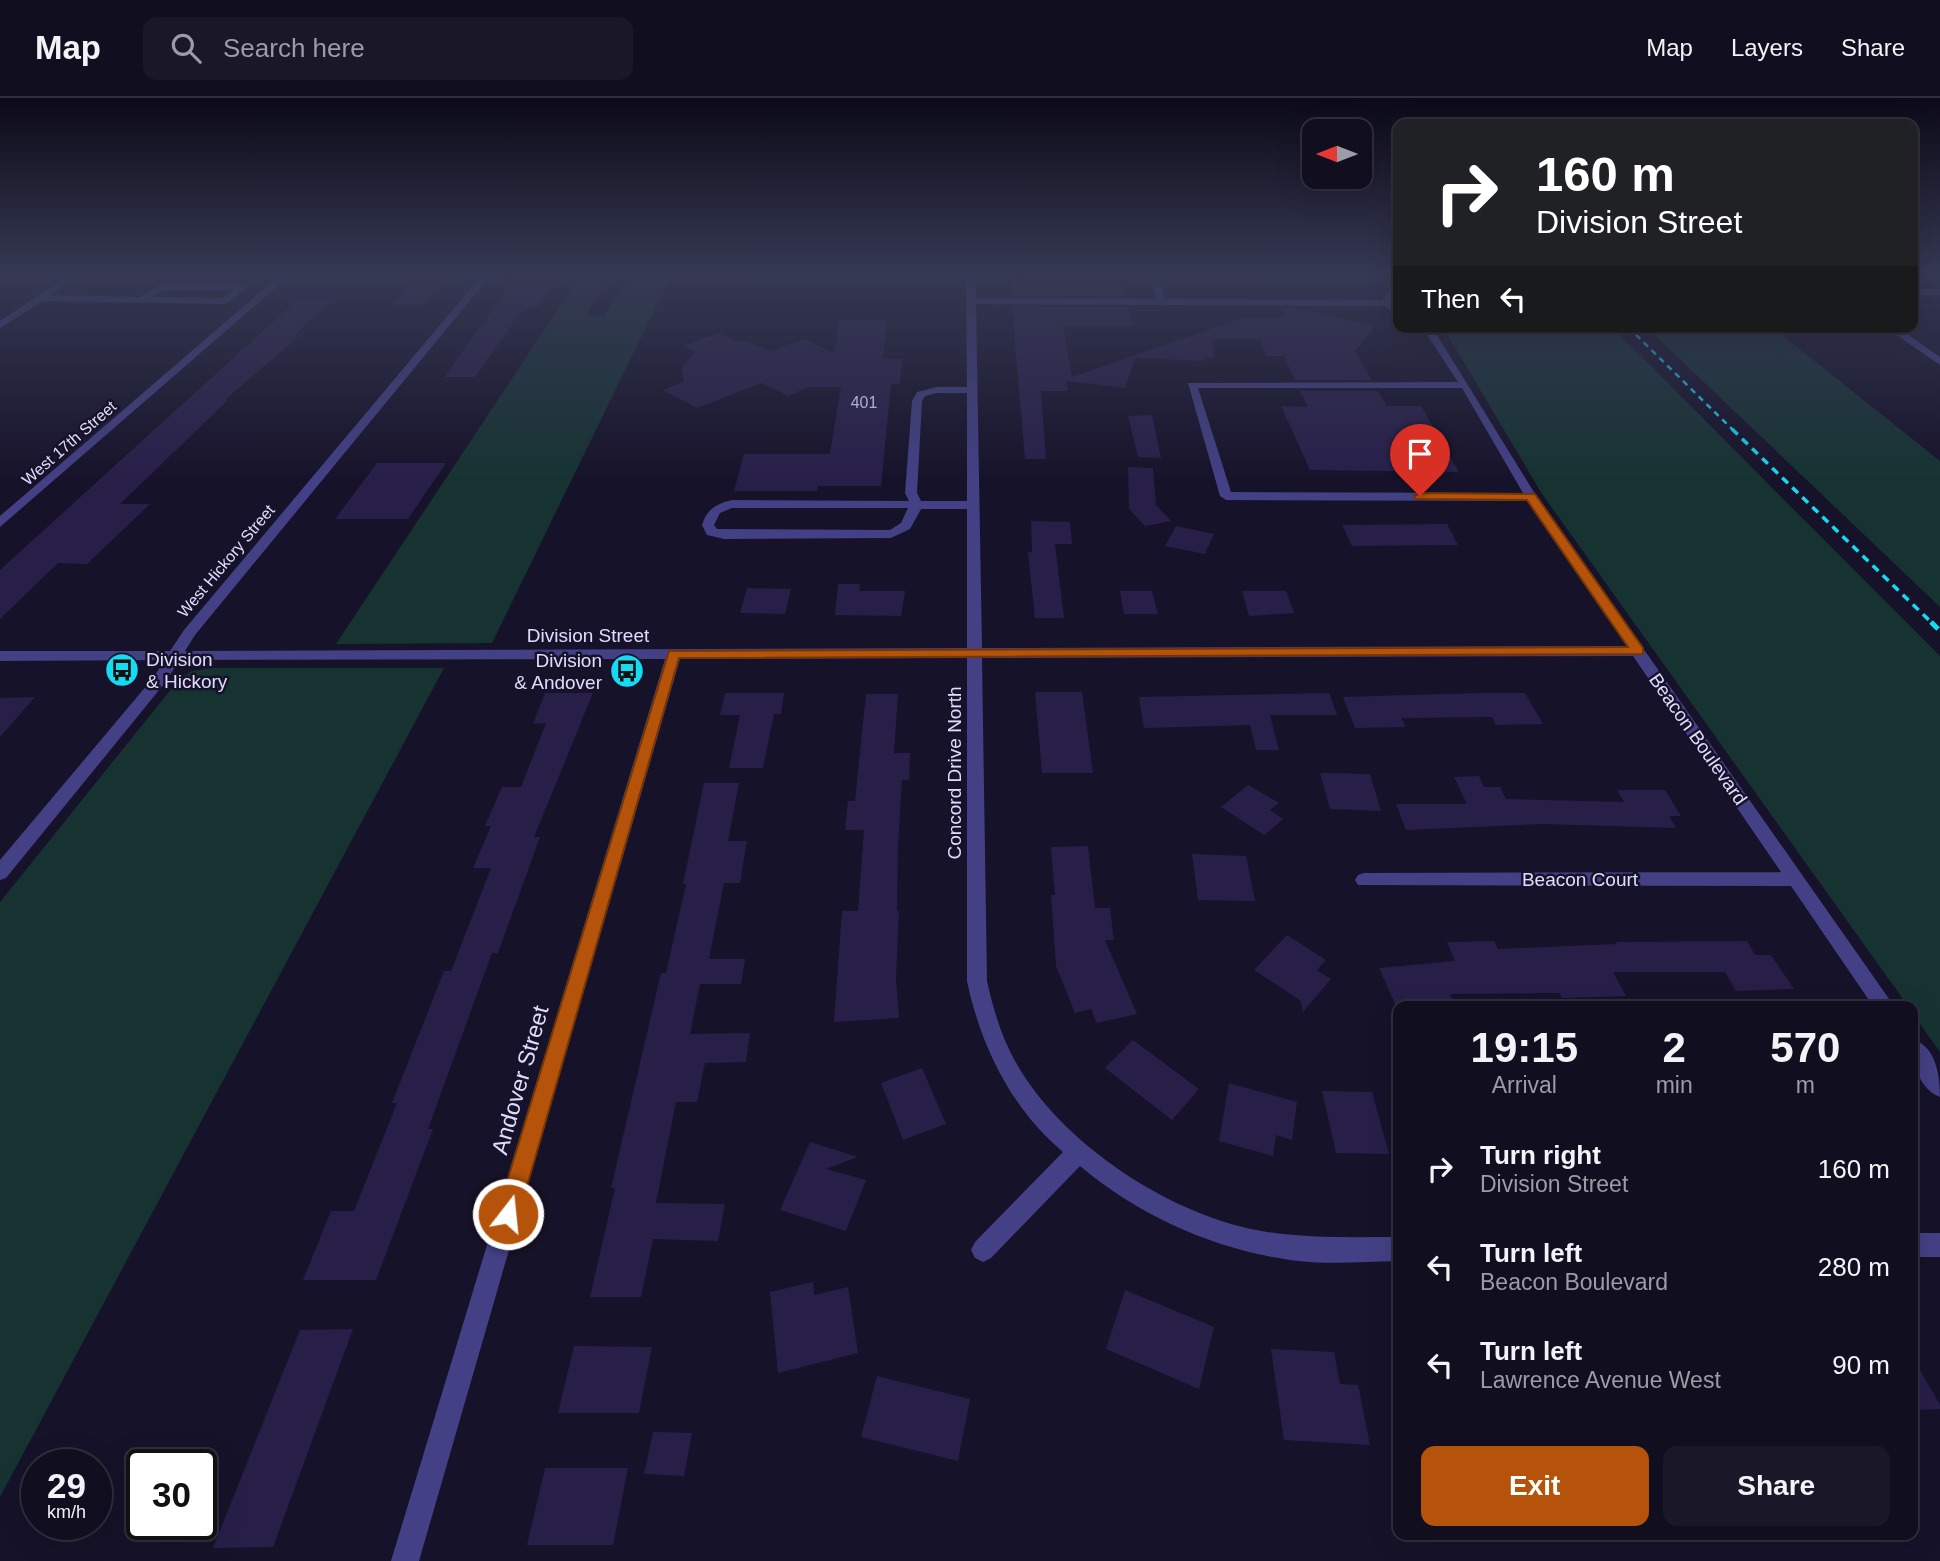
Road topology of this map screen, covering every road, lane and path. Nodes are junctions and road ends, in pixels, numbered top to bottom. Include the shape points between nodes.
1 (206, 344) edge
2 (429, 344) edge
3 (971, 344) edge
4 (1438, 344) edge
5 (1915, 344) edge
6 (1940, 362) edge
7 (1465, 385) junction
8 (972, 390) junction
9 (1531, 497) junction
10 (916, 503) junction
11 (972, 505) junction
12 (0, 523) edge
13 (1638, 651) junction
14 (974, 652) junction
15 (674, 654) junction
16 (0, 656) edge
17 (176, 656) junction
18 (0, 873) edge
19 (1796, 879) junction
20 (1364, 880) dead end
21 (1881, 1001) edge
22 (1918, 1055) edge
23 (1940, 1087) edge
24 (1080, 1151) junction
25 (1918, 1245) edge
26 (1940, 1245) edge
27 (1393, 1249) edge
28 (983, 1250) dead end
29 (405, 1561) edge

1 - 12 street, West 17th Street
2 - 17 street, West Hickory Street via 189,633
3 - 8 street, Concord Drive North
4 - 7 street, Beacon Boulevard
5 - 6 street
7 - 9 street, Beacon Boulevard
7 - 9 street via 1192,385 1226,496
8 - 10 street via 921,394 911,493
8 - 11 street, Concord Drive North
9 - 13 street, Beacon Boulevard
10 - 10 street via 732,504 720,506 708,525 712,532 724,535 891,534 909,525
10 - 11 street
11 - 14 street, Concord Drive North
13 - 14 street, Division Street
13 - 19 street, Beacon Boulevard
14 - 15 street, Division Street
14 - 24 street, Concord Drive North via 977,981 983,1013 1014,1080
15 - 17 street, Division Street
15 - 29 street, Andover Street
16 - 17 street, Division Street
17 - 18 street, West Hickory Street
19 - 20 street, Beacon Court
19 - 21 street, Beacon Boulevard
22 - 23 street
24 - 27 street, Concord Drive North via 1129,1189 1182,1218 1236,1236 1290,1248
24 - 28 street
25 - 26 street

